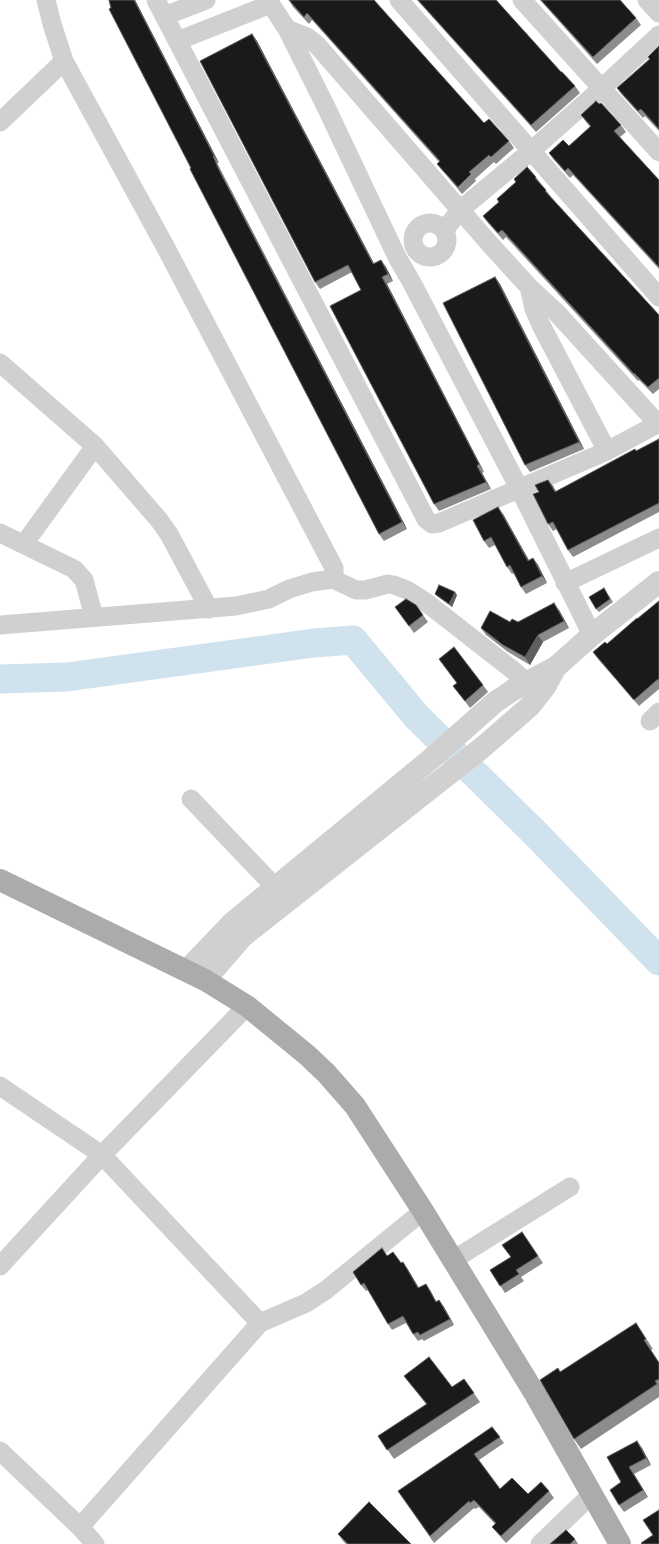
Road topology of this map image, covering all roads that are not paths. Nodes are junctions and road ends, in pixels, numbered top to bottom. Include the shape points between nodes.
1 (46, 0) edge
2 (206, 0) edge
3 (399, 0) edge
4 (522, 0) edge
5 (647, 0) edge
6 (270, 2) edge
7 (160, 8) edge
8 (659, 13) edge
9 (286, 29) junction
10 (659, 35) edge
11 (177, 41) junction
12 (64, 61) junction
13 (602, 88) junction
14 (0, 122) edge
15 (531, 151) junction
16 (659, 152) edge
17 (460, 210) junction
18 (396, 257) junction
19 (529, 286) junction
20 (659, 297) edge
21 (0, 363) edge
22 (658, 423) edge
23 (94, 446) junction
24 (607, 451) junction
25 (519, 488) junction
26 (0, 533) edge
27 (659, 538) edge
28 (24, 544) junction
29 (659, 582) edge
30 (340, 583) junction
31 (568, 588) junction
32 (209, 608) junction
33 (94, 617) junction
34 (0, 625) edge
35 (592, 635) junction
36 (532, 691) junction
37 (191, 799) dead end
38 (332, 853) junction
39 (0, 880) edge
40 (275, 887) junction
41 (196, 975) junction
42 (247, 1006) junction
43 (0, 1086) edge
44 (102, 1155) junction
45 (570, 1187) dead end
46 (423, 1211) junction
47 (453, 1260) junction
48 (0, 1266) edge
49 (260, 1322) junction
50 (0, 1451) edge
51 (592, 1494) junction
52 (80, 1527) junction
53 (95, 1544) edge
54 (540, 1544) edge
55 (620, 1544) edge

1 - 12 street
2 - 7 street
3 - 15 street
4 - 13 street
5 - 8 street
6 - 9 street
6 - 11 street
7 - 11 street
9 - 17 street via 308,38 317,45
9 - 18 street via 326,107
10 - 13 street
11 - 25 street via 426,519 432,524 439,523
12 - 14 street
12 - 30 street via 166,248
13 - 15 street
13 - 16 street
15 - 17 street
15 - 20 street
17 - 18 street via 444,231 433,224 420,226 413,237 416,250
17 - 19 street
18 - 25 street
19 - 22 street
19 - 24 street via 541,325
21 - 23 street
22 - 24 street
23 - 28 street
23 - 32 street via 159,520
24 - 25 street
25 - 31 street
26 - 28 street
27 - 31 street
28 - 33 street via 80,574
29 - 35 street
30 - 32 street via 312,582 289,588 251,604
30 - 36 street via 365,590 388,584 406,590 438,611
31 - 35 street
32 - 33 street
33 - 34 street
35 - 36 street
36 - 38 street via 483,747
36 - 38 street via 513,690 494,703 430,759
37 - 40 street
38 - 40 street
38 - 41 street via 243,936
39 - 41 main road
40 - 41 street via 232,923
41 - 42 main road
42 - 44 street
42 - 46 main road via 307,1055 355,1106
43 - 44 street
44 - 48 street
44 - 49 street
45 - 47 street
46 - 47 main road
46 - 49 street via 326,1290 306,1303
47 - 51 main road via 535,1394
49 - 52 street
50 - 52 street
51 - 54 street
51 - 55 main road
52 - 53 street

